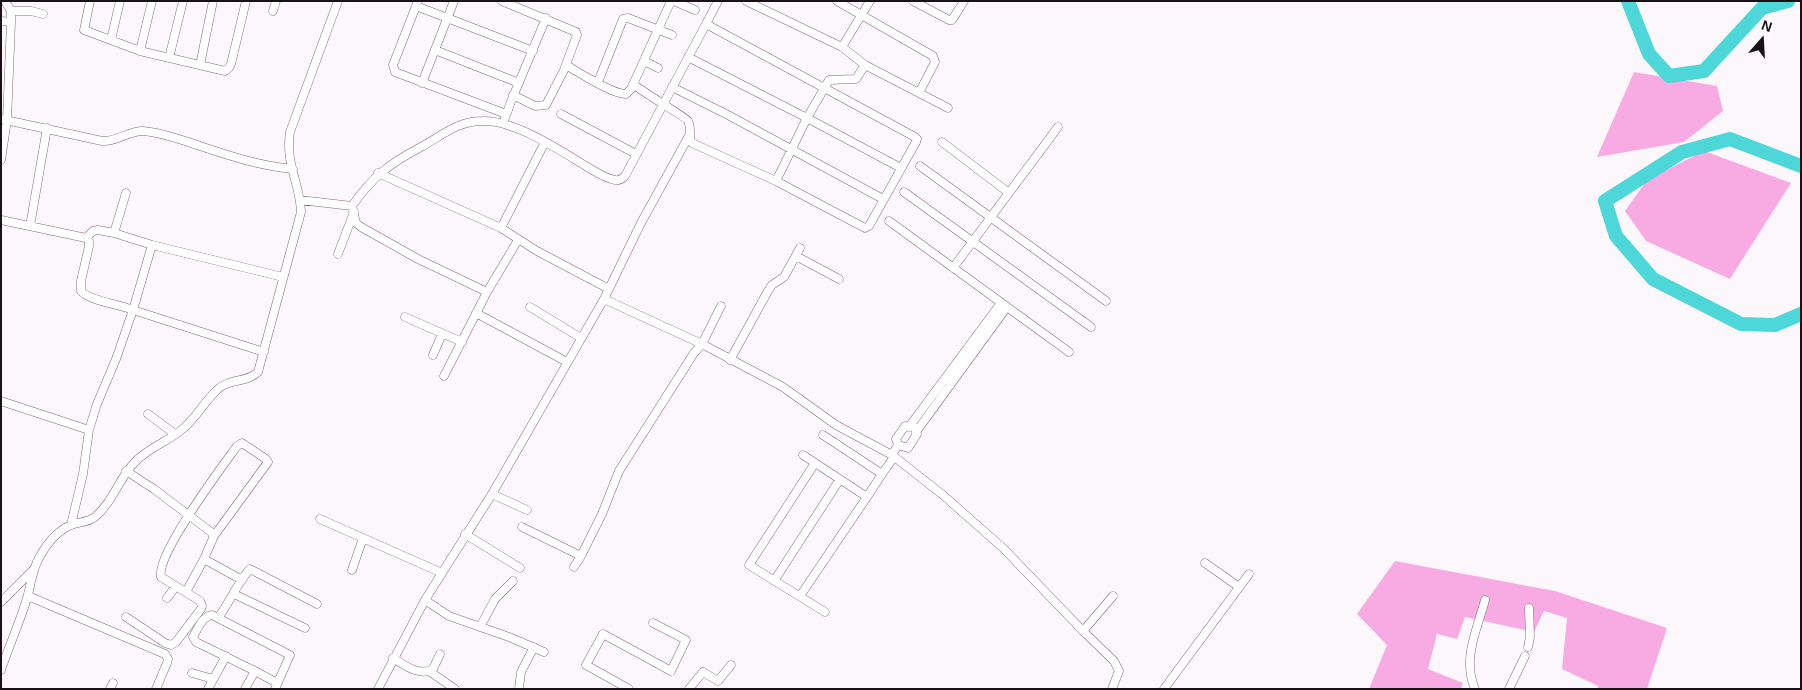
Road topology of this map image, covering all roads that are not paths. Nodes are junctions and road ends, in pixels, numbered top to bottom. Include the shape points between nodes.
1 (5, 1) edge
2 (90, 1) edge
3 (120, 1) edge
4 (152, 1) edge
5 (182, 1) edge
6 (212, 1) edge
7 (246, 1) edge
8 (276, 1) edge
9 (338, 1) edge
10 (454, 1) edge
11 (502, 1) edge
12 (672, 1) edge
13 (718, 1) edge
14 (837, 1) edge
15 (870, 1) edge
16 (914, 1) edge
17 (964, 1) edge
18 (749, 2) edge
19 (417, 3) edge
20 (695, 10) dead end
21 (11, 11) junction
22 (273, 12) dead end
23 (43, 14) dead end
24 (861, 16) junction
25 (448, 18) junction
26 (546, 18) junction
27 (1, 20) edge
28 (11, 22) junction
29 (706, 24) junction
30 (657, 29) junction
31 (672, 35) dead end
32 (111, 40) junction
33 (842, 47) junction
34 (435, 50) junction
35 (140, 51) junction
36 (533, 51) junction
37 (688, 57) junction
38 (170, 58) junction
39 (644, 61) junction
40 (200, 65) junction
41 (566, 65) junction
42 (865, 66) junction
43 (658, 68) dead end
44 (598, 82) junction
45 (422, 83) junction
46 (519, 83) junction
47 (633, 84) junction
48 (824, 86) junction
49 (672, 87) junction
50 (918, 93) junction
51 (514, 96) junction
52 (5, 100) edge
53 (663, 105) junction
54 (948, 108) dead end
55 (506, 114) junction
56 (561, 114) dead end
57 (807, 118) junction
58 (4, 119) edge
59 (505, 123) junction
60 (1058, 127) dead end
61 (47, 128) junction
62 (690, 134) junction
63 (545, 142) junction
64 (942, 142) dead end
65 (790, 149) junction
66 (636, 154) junction
67 (1, 160) edge
68 (920, 166) dead end
69 (902, 168) junction
70 (293, 169) junction
71 (378, 173) junction
72 (776, 181) junction
73 (904, 192) dead end
74 (126, 193) dead end
75 (1009, 193) junction
76 (883, 199) junction
77 (300, 200) junction
78 (353, 209) junction
79 (991, 217) junction
80 (1, 220) edge
81 (889, 221) dead end
82 (30, 226) junction
83 (501, 228) junction
84 (114, 233) junction
85 (86, 238) junction
86 (518, 240) junction
87 (972, 241) junction
88 (152, 245) junction
89 (800, 248) dead end
90 (338, 254) dead end
91 (796, 256) junction
92 (953, 268) junction
93 (283, 277) junction
94 (839, 279) dead end
95 (608, 289) junction
96 (487, 292) junction
97 (604, 299) junction
98 (1106, 301) dead end
99 (1004, 305) junction
100 (721, 306) dead end
101 (530, 307) dead end
102 (133, 310) junction
103 (476, 313) junction
104 (405, 317) dead end
105 (1091, 326) dead end
106 (442, 334) junction
107 (580, 338) junction
108 (462, 342) junction
109 (702, 344) junction
110 (264, 352) junction
111 (1069, 352) dead end
112 (433, 355) dead end
113 (964, 359) junction
114 (730, 360) junction
115 (567, 362) junction
116 (444, 376) dead end
117 (1, 401) edge
118 (148, 414) dead end
119 (909, 426) junction
120 (89, 430) junction
121 (916, 432) junction
122 (175, 434) junction
123 (823, 435) dead end
124 (898, 446) junction
125 (803, 455) dead end
126 (893, 456) junction
127 (815, 463) junction
128 (126, 471) junction
129 (882, 474) junction
130 (840, 480) junction
131 (492, 494) junction
132 (867, 497) junction
133 (527, 510) dead end
134 (189, 514) junction
135 (320, 518) dead end
136 (71, 525) junction
137 (522, 526) dead end
138 (465, 534) junction
139 (214, 536) junction
140 (363, 538) junction
141 (581, 556) junction
142 (204, 559) junction
143 (1205, 563) dead end
144 (574, 567) dead end
145 (34, 568) junction
146 (520, 568) dead end
147 (352, 570) dead end
148 (442, 573) junction
149 (1249, 574) dead end
150 (242, 580) junction
151 (513, 581) dead end
152 (774, 581) junction
153 (176, 586) junction
154 (1239, 587) junction
155 (186, 592) junction
156 (234, 594) junction
157 (28, 596) junction
158 (800, 596) junction
159 (1113, 596) dead end
160 (167, 598) dead end
161 (425, 600) junction
162 (1485, 600) dead end
163 (1, 602) edge
164 (317, 604) dead end
165 (1529, 608) dead end
166 (825, 612) dead end
167 (126, 617) dead end
168 (218, 618) junction
169 (653, 623) dead end
170 (480, 627) junction
171 (304, 628) dead end
172 (1083, 631) junction
173 (534, 647) junction
174 (1528, 647) dead end
175 (544, 652) dead end
176 (440, 654) dead end
177 (226, 656) junction
178 (1525, 656) dead end
179 (393, 658) junction
180 (731, 664) dead end
181 (1, 670) edge
182 (255, 670) junction
183 (429, 671) junction
184 (192, 673) dead end
185 (213, 679) junction
186 (276, 686) edge
187 (156, 689) edge
188 (208, 689) edge
189 (245, 689) edge
190 (378, 689) edge
191 (454, 689) edge
192 (519, 689) edge
193 (629, 689) edge
194 (689, 689) edge
195 (1112, 689) edge
196 (1164, 689) edge
197 (1475, 689) edge
198 (1509, 689) edge

1 - 21 street
2 - 32 street via 84,30
3 - 32 street
4 - 35 street
5 - 38 street
6 - 40 street
7 - 40 street via 229,68 225,71
8 - 22 street
9 - 70 street via 294,119 288,145
10 - 25 street
11 - 26 street
12 - 20 street
12 - 30 street
13 - 29 street
14 - 24 street
15 - 24 street
16 - 17 street via 952,20
18 - 33 street
19 - 25 street
19 - 45 street via 393,70
21 - 23 street
21 - 28 street
24 - 33 street
24 - 50 street via 935,58
25 - 34 street
25 - 36 street
26 - 36 street
26 - 41 street via 577,33
27 - 28 street
28 - 52 street
29 - 37 street
29 - 48 street
30 - 31 street
30 - 39 street
30 - 44 street via 623,19
32 - 35 street
33 - 42 street
34 - 45 street
34 - 46 street
35 - 38 street
36 - 46 street
37 - 49 street
37 - 57 street
38 - 40 street
39 - 43 street
39 - 47 street
41 - 44 street
41 - 51 street via 546,105 534,106
42 - 48 street via 856,79 831,79
42 - 50 street
44 - 47 street via 620,94 628,92
45 - 55 street
46 - 51 street
47 - 53 street
48 - 57 street
48 - 69 street via 917,139
49 - 53 street
49 - 65 street
50 - 54 street
51 - 55 street
52 - 58 street
53 - 62 street via 687,118
53 - 66 street
55 - 59 street
56 - 66 street
57 - 65 street
57 - 69 street
58 - 61 street
58 - 67 street
59 - 63 street
59 - 71 street via 484,120 460,124
60 - 75 street
61 - 70 street via 110,141 145,131 267,166
61 - 82 street
62 - 72 street via 692,143
62 - 95 street via 640,223
63 - 66 street via 614,180 625,176
63 - 83 street
64 - 75 street
65 - 72 street
65 - 76 street
68 - 79 street
69 - 76 street
70 - 77 street
71 - 78 street via 364,188
71 - 83 street
72 - 76 street via 865,228
73 - 87 street
74 - 84 street
75 - 79 street
77 - 78 street
77 - 93 street via 301,212
78 - 90 street
78 - 96 street via 356,223 366,230
79 - 87 street
79 - 98 street
80 - 82 street
81 - 92 street
82 - 85 street
83 - 86 street
84 - 85 street via 98,230
84 - 88 street
85 - 102 street via 89,246 80,281 81,291 88,297
86 - 95 street
86 - 96 street
87 - 92 street
87 - 105 street
88 - 93 street
88 - 102 street
89 - 91 street
91 - 94 street
91 - 114 street via 784,277 768,291
92 - 99 street
93 - 110 street
95 - 97 street
96 - 103 street
97 - 107 street
97 - 109 street
99 - 111 street
99 - 113 street
100 - 109 street
101 - 107 street
102 - 110 street
102 - 120 street
103 - 108 street
103 - 115 street
104 - 106 street
106 - 108 street
106 - 112 street
107 - 115 street
108 - 116 street
109 - 114 street
109 - 141 street via 624,463
110 - 122 street via 258,372 252,378 226,383 219,388 184,429
113 - 119 street
113 - 121 street
114 - 126 street via 783,387 836,425
115 - 131 street
117 - 120 street
118 - 122 street
119 - 121 street
119 - 124 street via 905,426 896,439
120 - 136 street
121 - 124 street via 908,448
122 - 128 street via 145,453
123 - 129 street
124 - 126 street
125 - 127 street
126 - 129 street
126 - 172 street via 1003,548
127 - 130 street
127 - 152 street via 749,565
128 - 134 street
128 - 136 street via 101,510 87,521
129 - 132 street
130 - 132 street
130 - 152 street
131 - 133 street
131 - 138 street
132 - 158 street
134 - 139 street
134 - 139 street via 239,444 266,459 267,462
134 - 153 street via 160,573
135 - 140 street
136 - 145 street via 51,540
137 - 141 street
138 - 146 street
138 - 148 street
139 - 142 street
140 - 147 street
140 - 148 street
141 - 144 street
142 - 150 street
142 - 155 street
143 - 154 street
145 - 157 street
145 - 163 street
148 - 161 street
149 - 154 street
150 - 156 street
150 - 164 street via 251,569
151 - 170 street via 495,599
152 - 158 street
153 - 155 street
153 - 160 street
154 - 196 street
155 - 167 street via 202,606 173,645
156 - 168 street
156 - 171 street
157 - 181 street
157 - 187 street via 165,654 167,663
158 - 166 street
159 - 172 street
161 - 170 street via 449,616
161 - 179 street
162 - 197 street via 1469,656
165 - 174 street
168 - 177 street via 207,616 194,639
168 - 186 street via 290,655
169 - 193 street via 686,640 671,671 603,634 586,665
170 - 173 street
172 - 195 street via 1117,665 1119,671
173 - 175 street
173 - 192 street via 520,672
176 - 183 street
177 - 182 street
177 - 185 street
178 - 198 street
179 - 183 street via 414,669
179 - 190 street
180 - 194 street via 718,681 703,672
182 - 186 street
182 - 189 street
183 - 191 street
184 - 185 street
185 - 188 street

